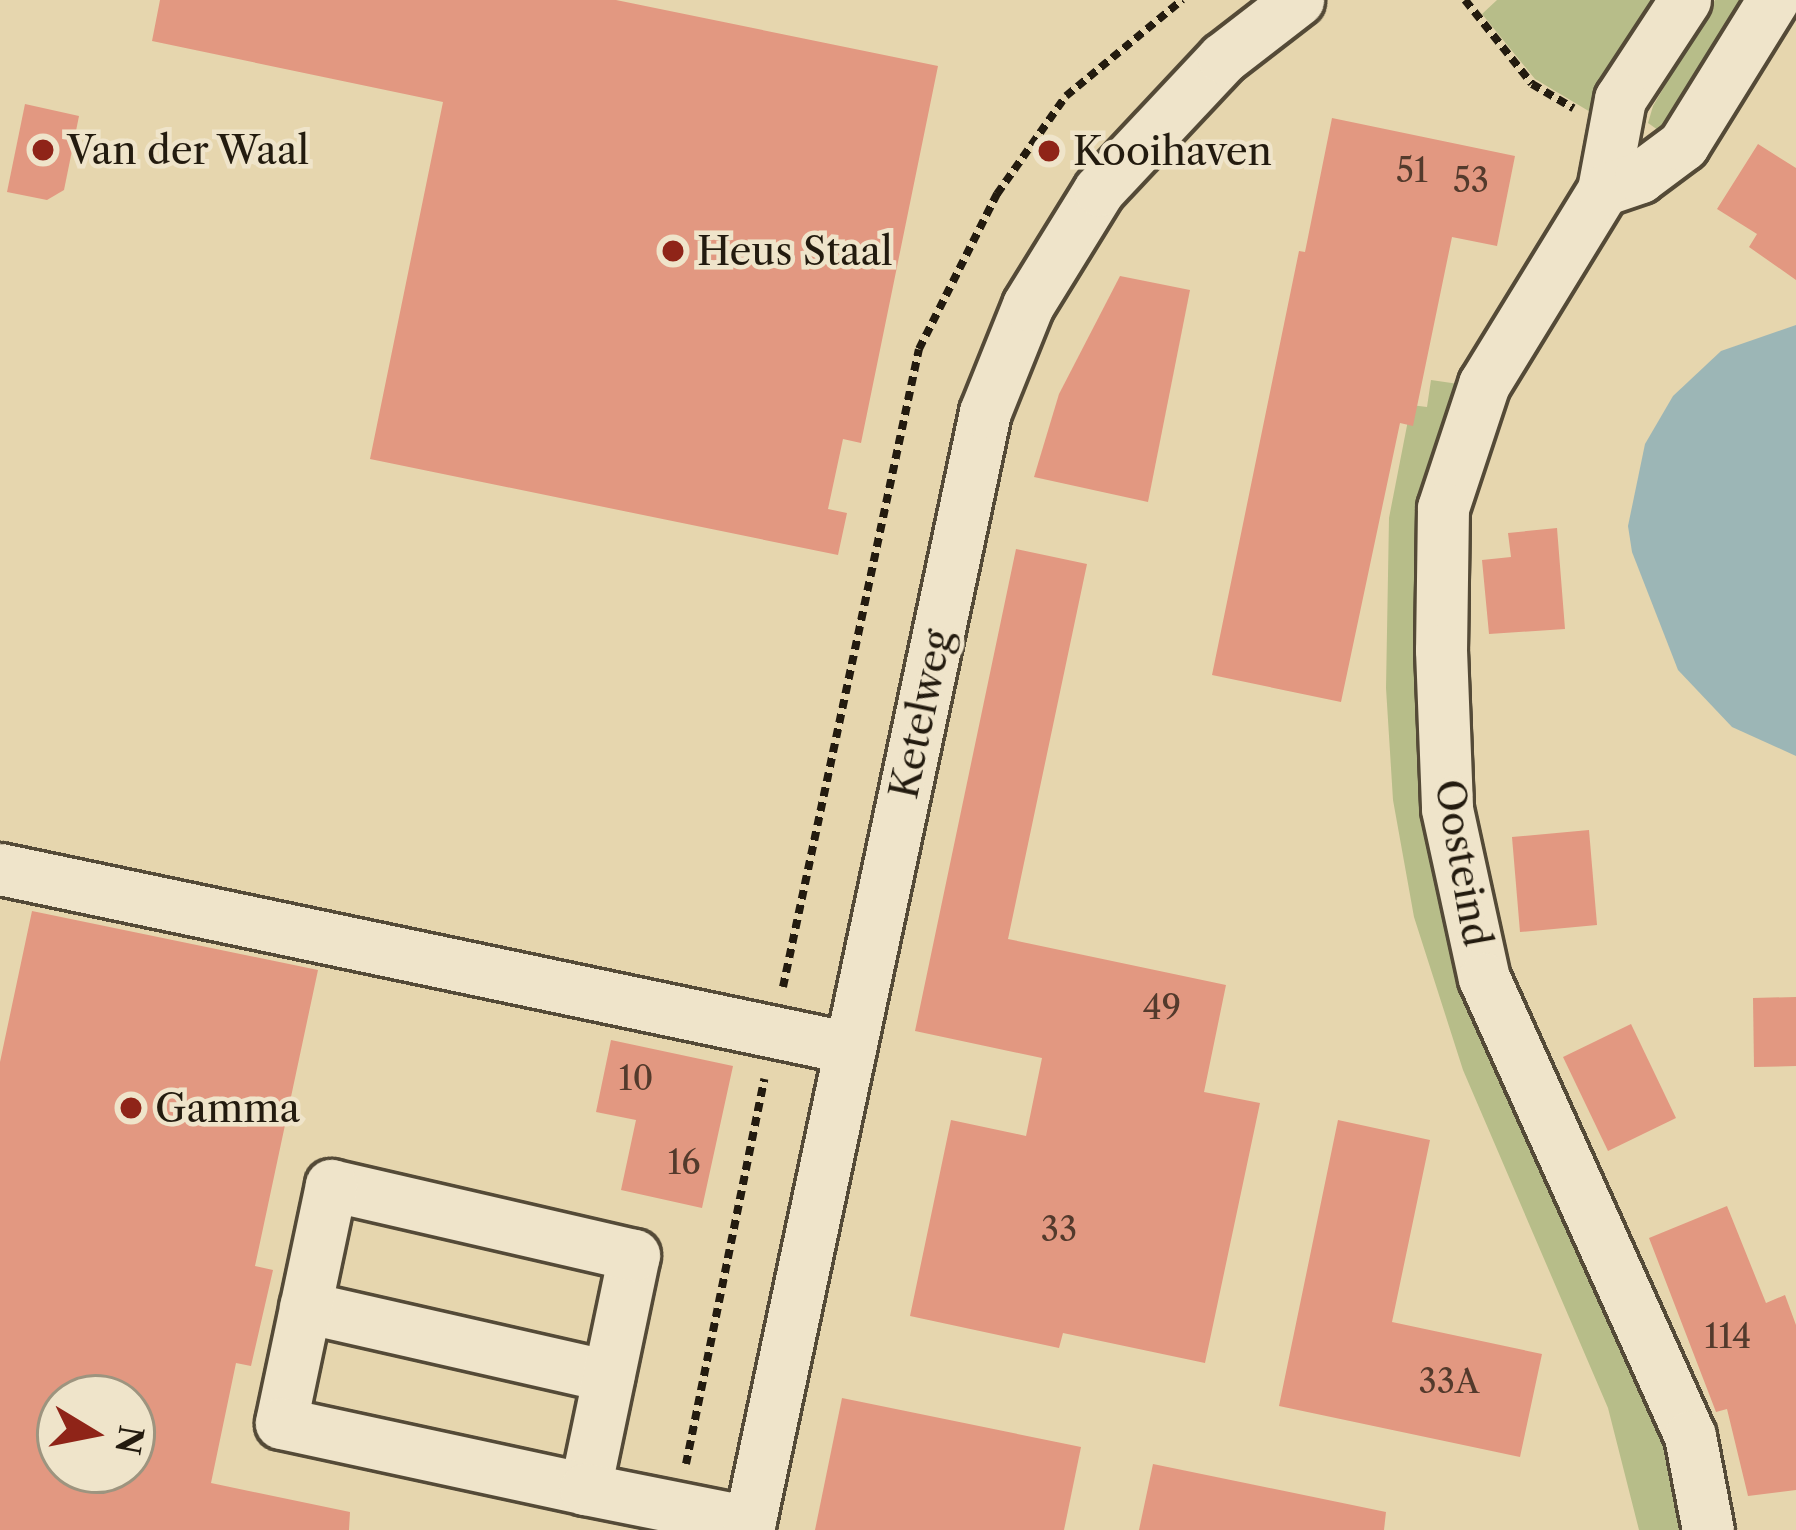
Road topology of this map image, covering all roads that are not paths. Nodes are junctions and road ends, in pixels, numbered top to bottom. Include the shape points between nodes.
1 (1298, 0) edge
2 (1685, 0) edge
3 (1773, 0) edge
4 (1604, 190) junction
5 (0, 869) edge
6 (850, 1048) junction
7 (305, 1307) junction
8 (608, 1376) junction
9 (585, 1489) junction
10 (748, 1526) edge
11 (1708, 1530) edge

1 - 6 street, Ketelweg via 1223,58 1099,190 1028,305 985,412
2 - 4 street, Oosteind via 1620,99
3 - 4 street via 1683,145 1640,177
4 - 11 street, Oosteind via 1484,384 1443,508 1447,809 1484,978 1690,1436
5 - 6 street
6 - 10 street, Ketelweg
7 - 8 street
7 - 8 street via 331,1185 634,1256
7 - 9 street via 281,1423
8 - 9 street
9 - 10 street

